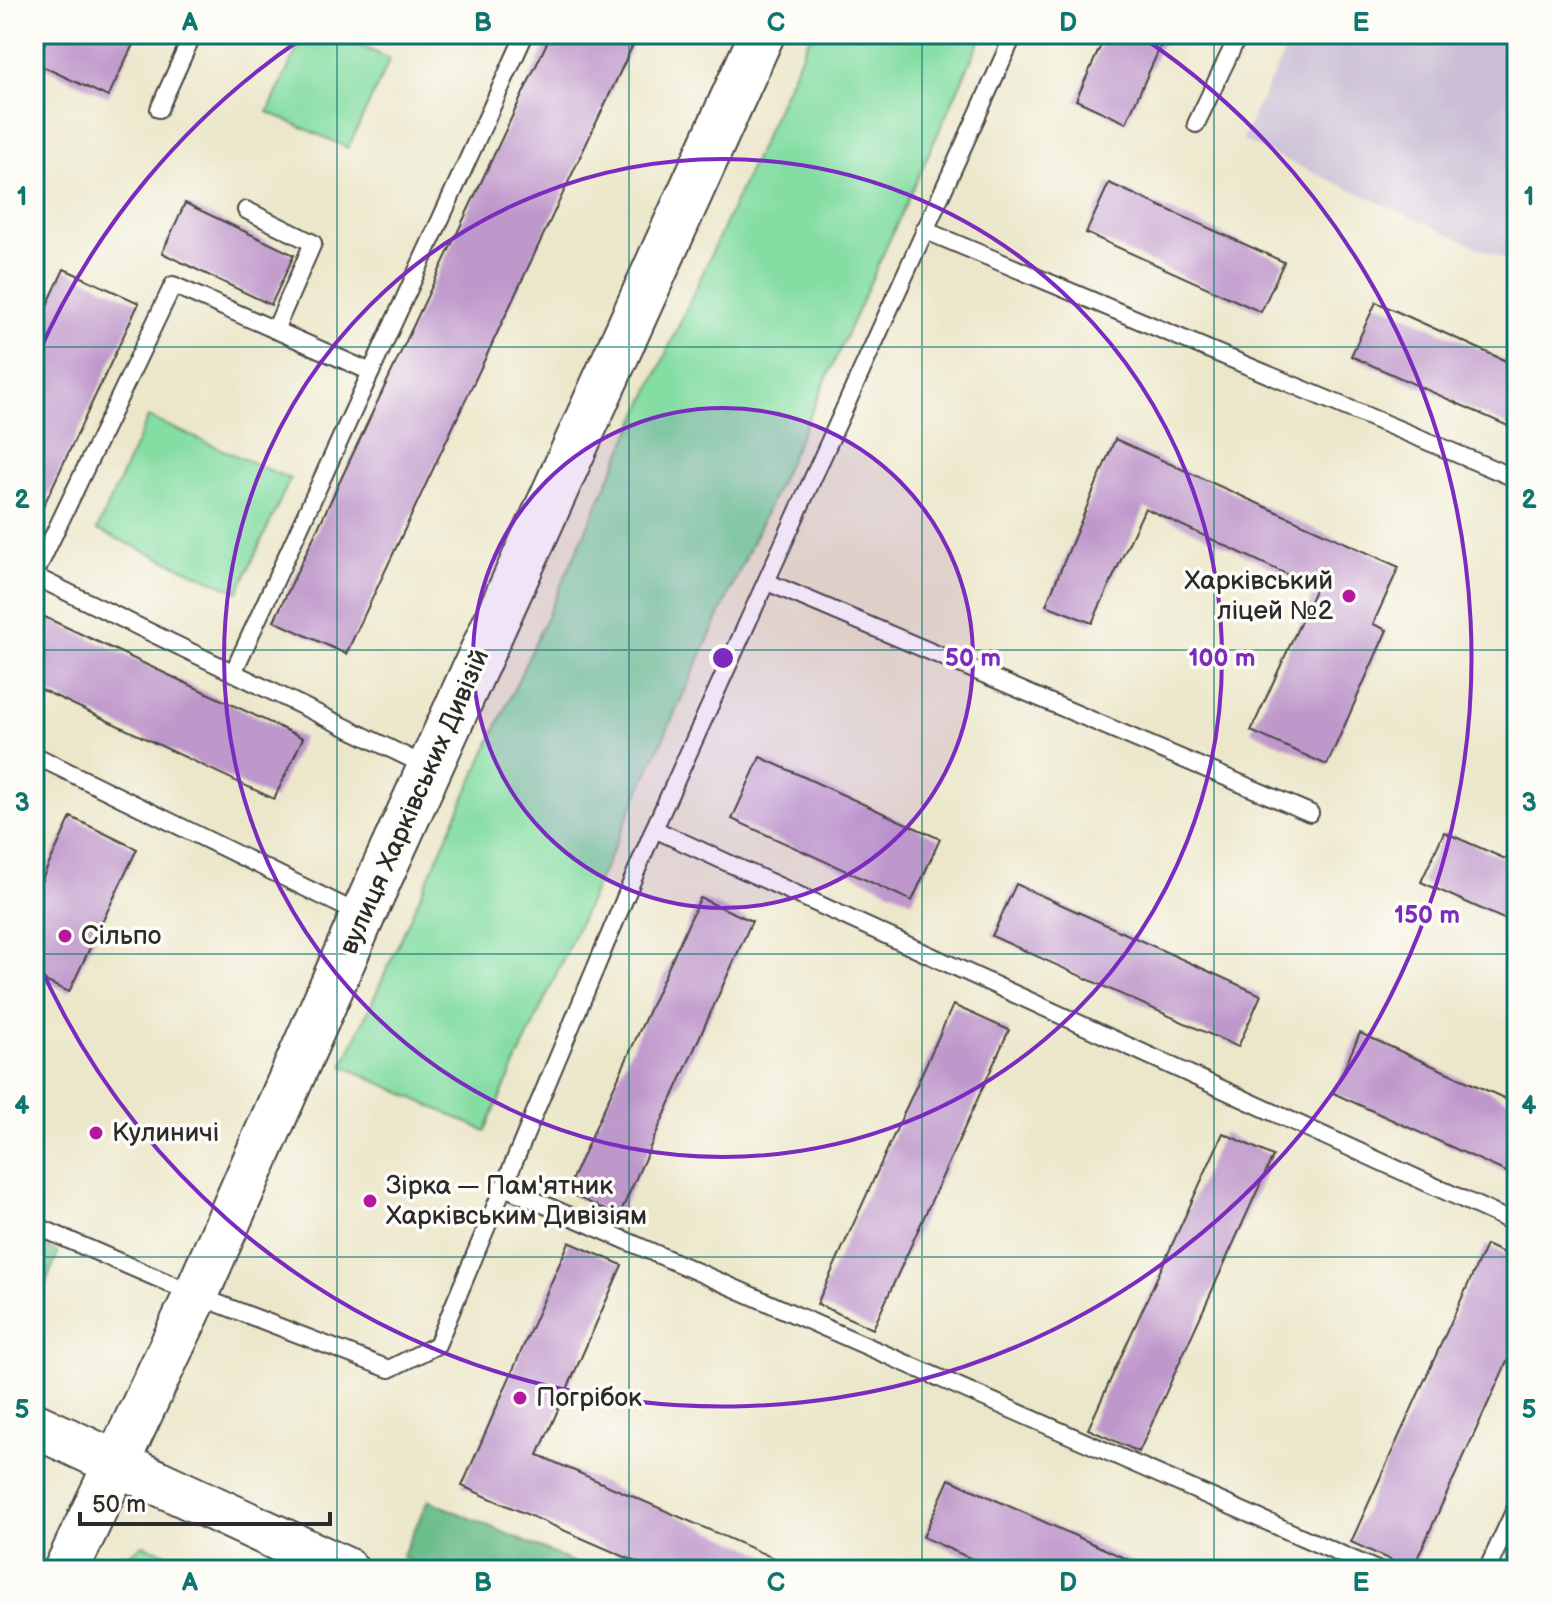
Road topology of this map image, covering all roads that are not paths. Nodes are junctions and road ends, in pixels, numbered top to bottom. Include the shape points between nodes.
1 (193, 34) edge
2 (525, 34) edge
3 (1014, 34) edge
4 (1239, 34) edge
5 (755, 40) edge
6 (159, 109) dead end
7 (1196, 124) dead end
8 (246, 210) dead end
9 (924, 230) junction
10 (275, 330) junction
11 (371, 372) junction
12 (1517, 479) edge
13 (767, 582) junction
14 (233, 673) junction
15 (34, 755) edge
16 (430, 767) junction
17 (1310, 813) dead end
18 (654, 829) junction
19 (363, 915) junction
20 (504, 1187) junction
21 (1517, 1224) edge
22 (34, 1225) edge
23 (196, 1295) junction
24 (34, 1425) edge
25 (116, 1462) junction
26 (1517, 1505) edge
27 (66, 1570) edge
28 (346, 1570) edge
29 (1377, 1570) edge
30 (1487, 1570) edge

1 - 6 lane
2 - 11 lane
3 - 9 lane
4 - 7 lane
5 - 16 street, вулиця Харківських Дивізій
8 - 10 lane via 313,243
9 - 12 lane
9 - 13 lane
10 - 11 lane
10 - 14 lane via 173,285 34,576
11 - 14 lane
13 - 17 lane
13 - 18 lane
14 - 16 lane
15 - 19 lane
16 - 19 street, вулиця Харківських Дивізій
18 - 20 lane
18 - 21 lane
19 - 23 street, вулиця Харківських Дивізій
20 - 23 lane via 437,1345 389,1369
20 - 29 lane
22 - 23 lane
23 - 25 street, вулиця Харківських Дивізій
24 - 25 street
25 - 27 street, вулиця Харківських Дивізій
25 - 28 street
26 - 30 lane

